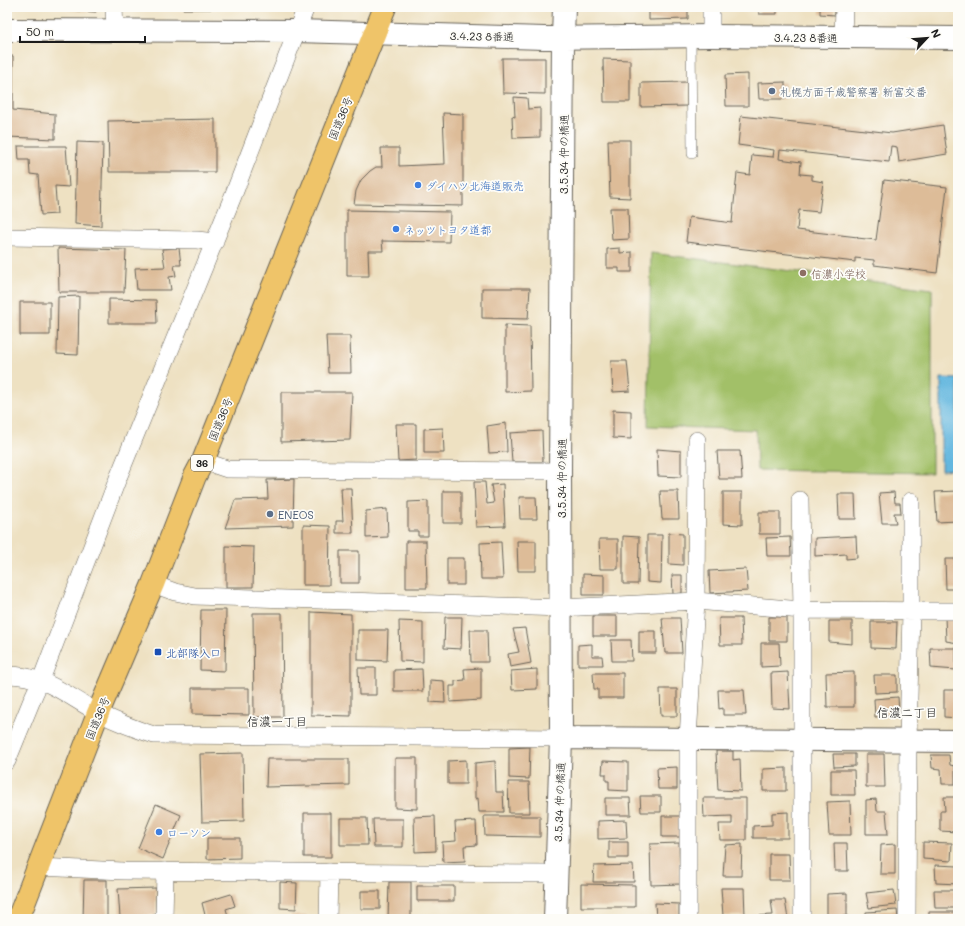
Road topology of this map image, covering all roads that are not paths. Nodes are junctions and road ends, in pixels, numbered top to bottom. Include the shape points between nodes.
1 (114, 7) edge
2 (306, 7) edge
3 (385, 7) edge
4 (564, 7) edge
5 (711, 7) edge
6 (844, 7) edge
7 (7, 30) edge
8 (115, 31) junction
9 (296, 31) junction
10 (373, 34) junction
11 (701, 36) junction
12 (563, 37) junction
13 (843, 37) junction
14 (958, 38) edge
15 (692, 154) dead end
16 (7, 237) edge
17 (215, 242) junction
18 (697, 440) dead end
19 (203, 461) junction
20 (560, 471) junction
21 (800, 500) dead end
22 (911, 501) dead end
23 (153, 584) junction
24 (696, 602) junction
25 (561, 608) junction
26 (802, 610) junction
27 (911, 611) junction
28 (958, 611) edge
29 (7, 675) edge
30 (41, 680) junction
31 (98, 713) junction
32 (561, 738) junction
33 (688, 739) junction
34 (802, 740) junction
35 (908, 741) junction
36 (958, 741) edge
37 (7, 761) edge
38 (40, 866) junction
39 (164, 871) junction
40 (329, 872) junction
41 (556, 874) junction
42 (18, 919) edge
43 (164, 919) edge
44 (328, 919) edge
45 (555, 919) edge
46 (688, 919) edge
47 (802, 919) edge
48 (907, 919) edge

1 - 8 street
2 - 9 street
3 - 10 highway, 国道36号 / 36
4 - 12 street, 3.5.34 仲の橋通
5 - 11 street
6 - 13 street
7 - 8 street, 3.4.23 8番通
8 - 9 street, 3.4.23 8番通
9 - 10 street, 3.4.23 8番通
9 - 17 street
10 - 12 street, 3.4.23 8番通
10 - 19 highway, 国道36号 / 36
11 - 12 street, 3.4.23 8番通
11 - 13 street, 3.4.23 8番通
11 - 15 lane
12 - 20 street, 3.5.34 仲の橋通
13 - 14 street, 3.4.23 8番通
16 - 17 street
17 - 30 street via 115,485
18 - 24 street
19 - 20 street via 227,469
19 - 23 highway, 国道36号 / 36
20 - 25 street, 3.5.34 仲の橋通
21 - 26 street
22 - 27 street
23 - 25 street via 195,596
23 - 31 highway, 国道36号 / 36
24 - 25 street
24 - 26 street
24 - 33 street
25 - 32 street, 3.5.34 仲の橋通
26 - 27 street
26 - 34 street
27 - 28 street
27 - 35 street
29 - 30 street
30 - 31 street
30 - 37 street
31 - 32 street via 154,735
31 - 38 highway, 国道36号 / 36
32 - 33 street
32 - 41 street, 3.5.34 仲の橋通
33 - 34 street
33 - 46 street
34 - 35 street
34 - 47 street
35 - 36 street
35 - 48 street
38 - 39 street
38 - 42 highway, 国道36号 / 36
39 - 40 street
39 - 43 street
40 - 41 street
40 - 44 street
41 - 45 street, 3.5.34 仲の橋通

